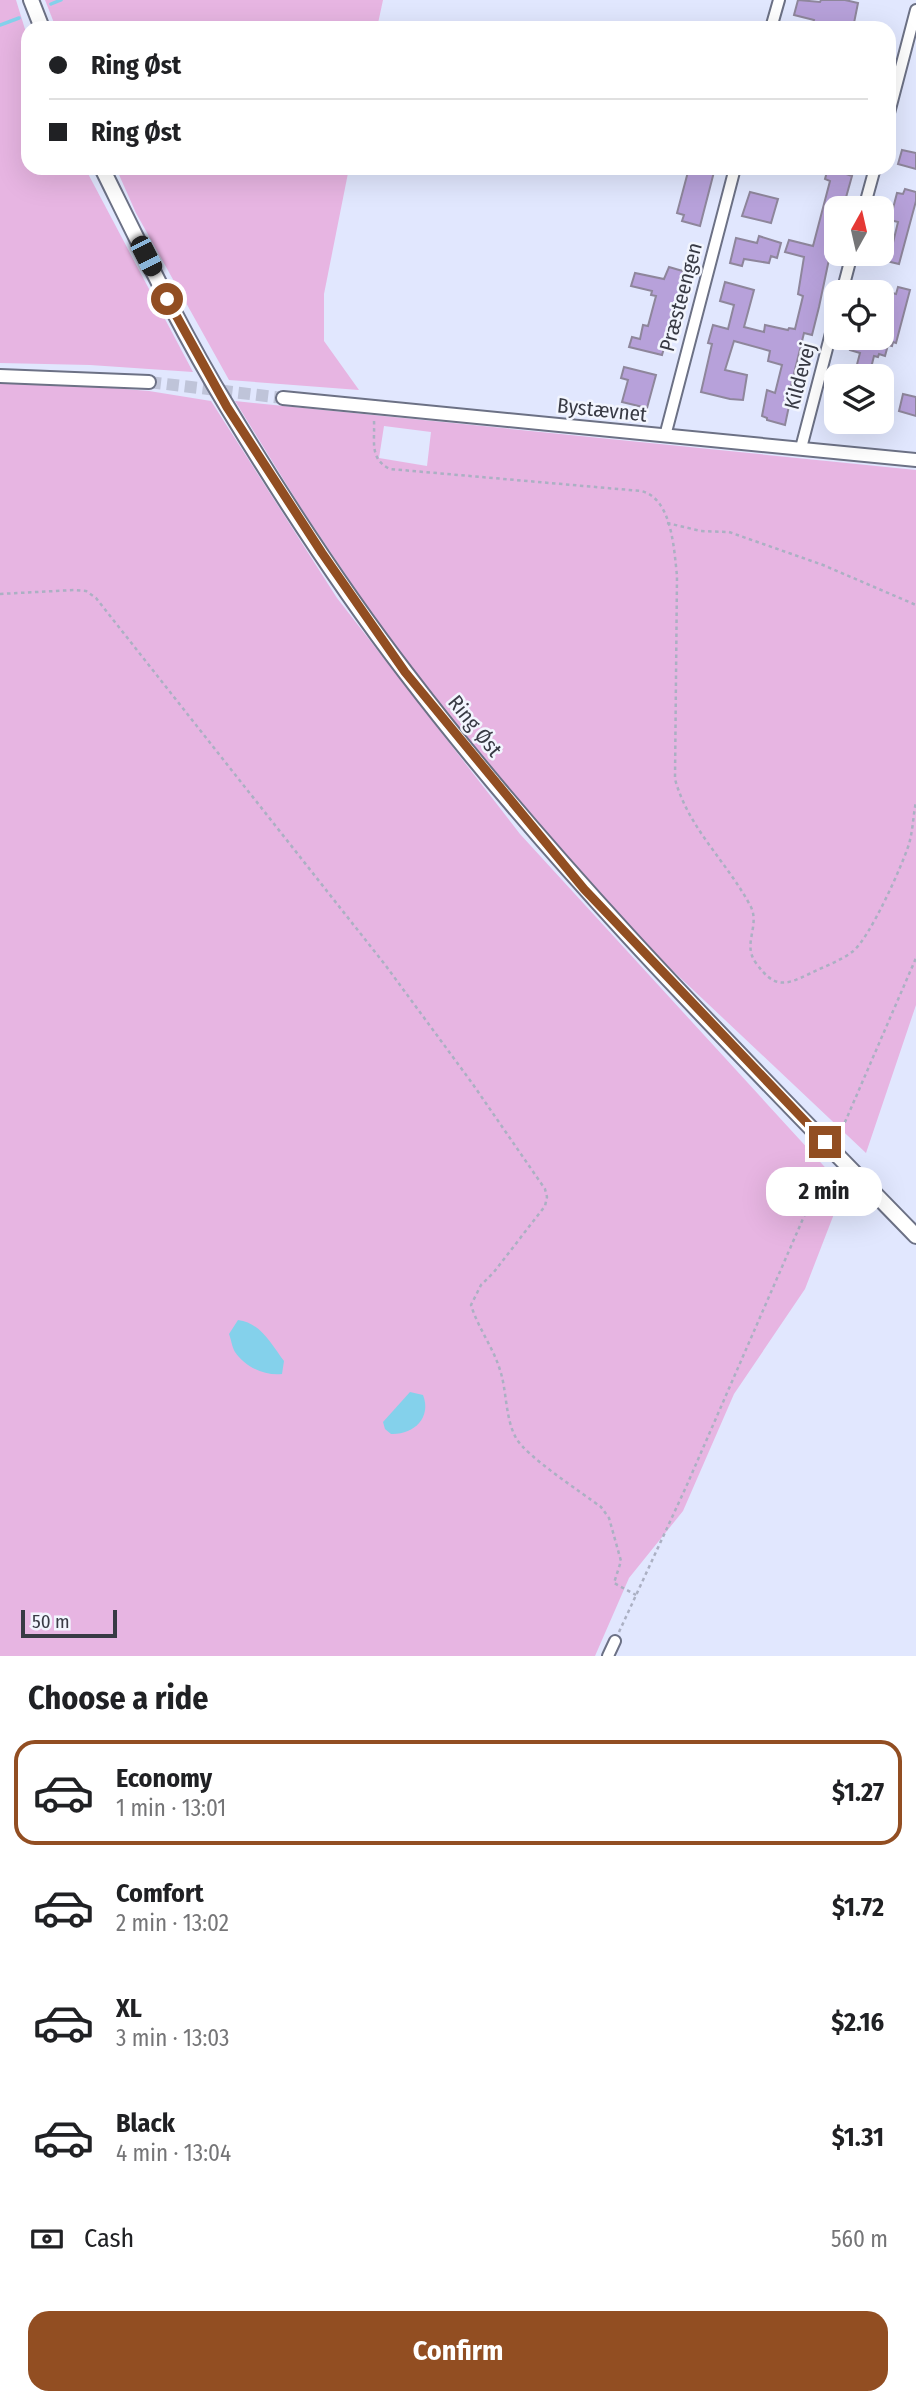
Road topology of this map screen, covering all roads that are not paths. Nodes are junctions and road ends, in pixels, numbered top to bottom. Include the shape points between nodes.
1 (31, 0) edge
2 (779, 0) edge
3 (916, 10) edge
4 (39, 21) edge
5 (773, 21) edge
6 (896, 86) edge
7 (105, 175) edge
8 (733, 175) edge
9 (873, 175) edge
10 (867, 196) edge
11 (827, 350) edge
12 (0, 376) edge
13 (149, 382) tunnel mouth
14 (283, 398) tunnel mouth
15 (665, 436) junction
16 (801, 448) junction
17 (916, 460) edge
18 (916, 1236) edge
19 (615, 1641) road end
20 (608, 1656) edge

1 - 4 main road
2 - 5 street
3 - 6 street
7 - 18 main road, Ring Øst via 227,407 405,672 584,889
8 - 15 street, Præsteengen
9 - 10 street
11 - 16 street, Kildevej
12 - 13 street
14 - 15 street, Bystævnet
15 - 16 street, Bystævnet
16 - 17 street, Bystævnet
19 - 20 street

